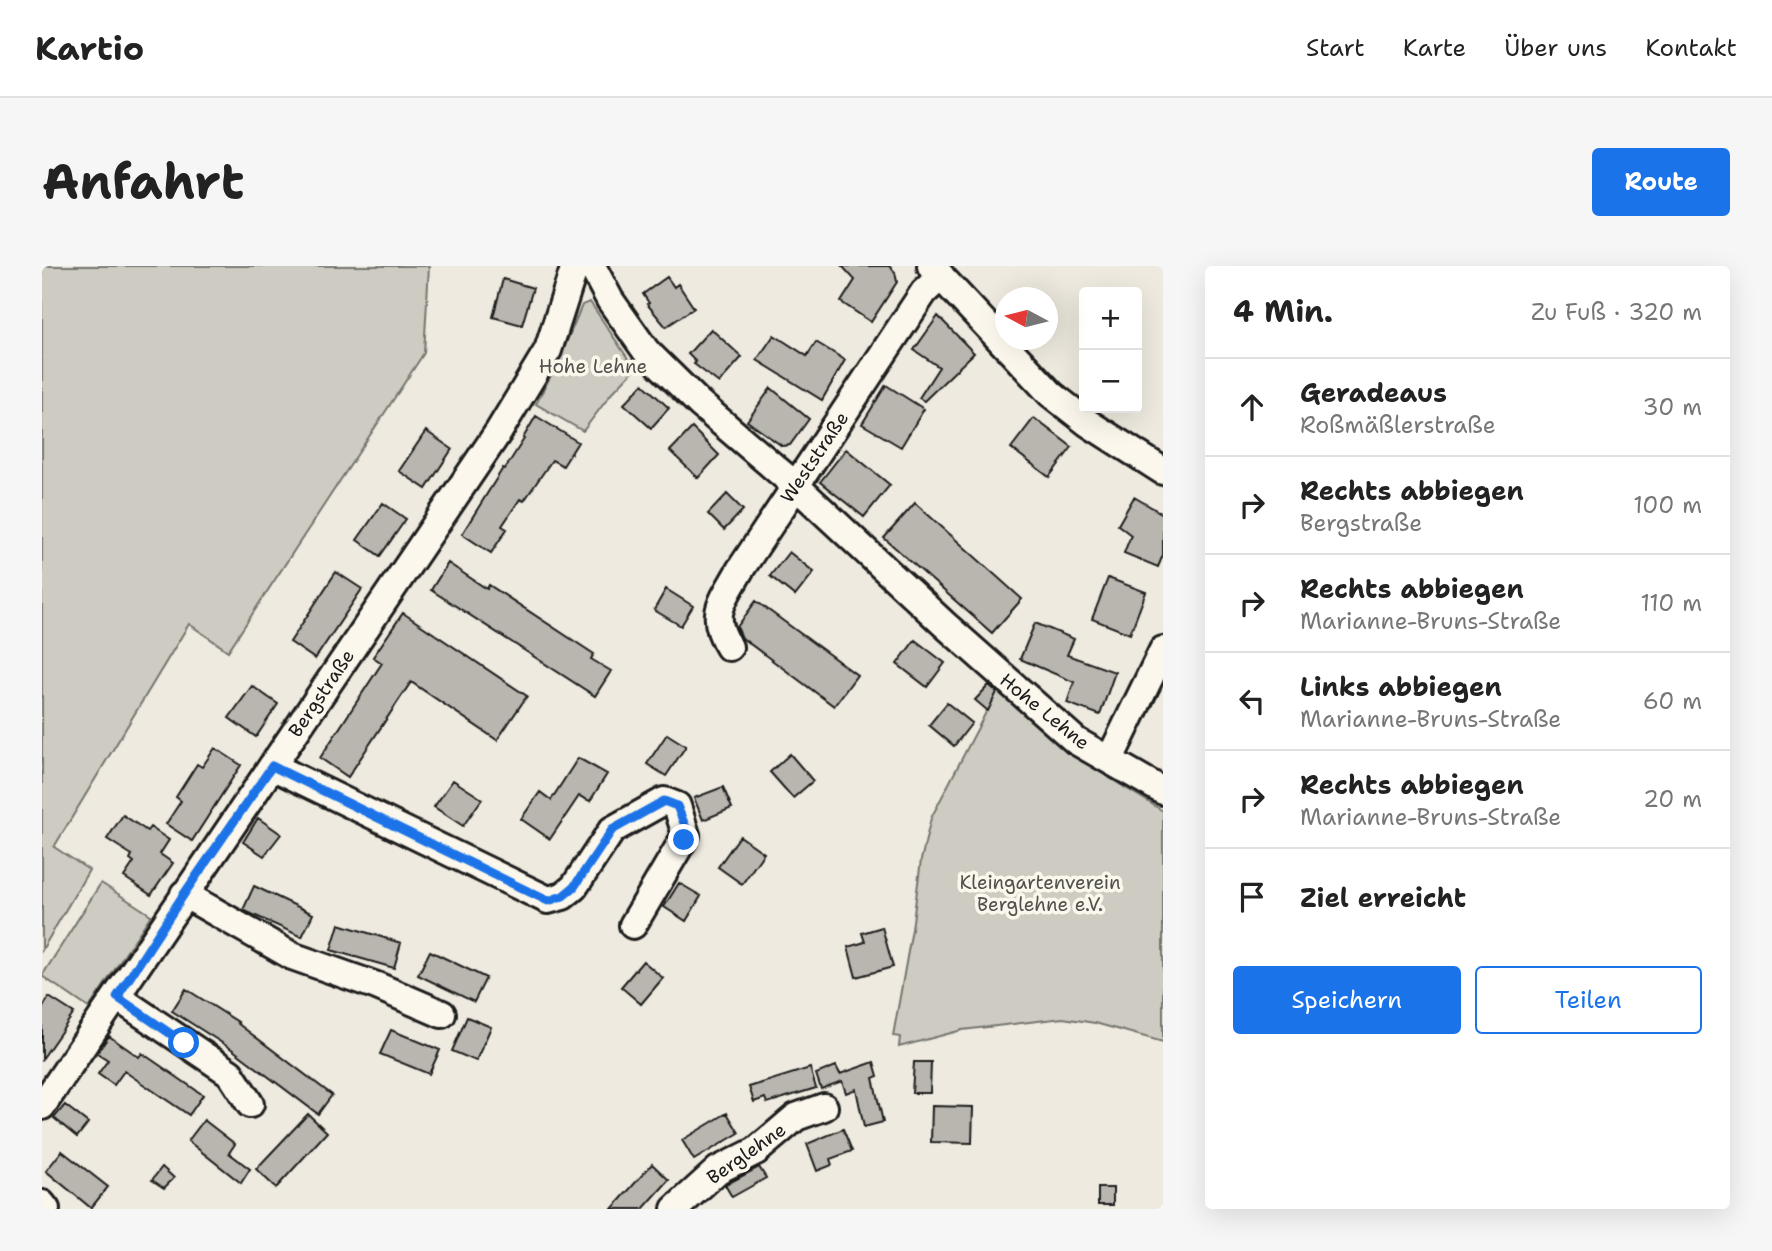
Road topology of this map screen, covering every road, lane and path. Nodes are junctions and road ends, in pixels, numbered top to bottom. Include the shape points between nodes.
1 (575, 266) edge
2 (583, 266) edge
3 (936, 271) edge
4 (1163, 471) edge
5 (796, 486) junction
6 (729, 648) dead end
7 (1163, 650) edge
8 (1110, 759) junction
9 (272, 766) junction
10 (1163, 791) edge
11 (184, 894) junction
12 (633, 925) dead end
13 (117, 997) junction
14 (443, 1014) dead end
15 (250, 1104) dead end
16 (42, 1106) edge
17 (824, 1107) dead end
18 (42, 1204) edge
19 (46, 1209) edge
20 (675, 1209) edge

1 - 9 street, Bergstraße via 548,350 530,383
2 - 5 street, Hohe Lehne via 593,268 646,351
3 - 4 street via 1051,394
3 - 5 street, Weststraße
5 - 6 street, Weststraße via 719,608 719,631
5 - 8 street, Hohe Lehne via 1076,741
7 - 8 street
8 - 10 street, Hohe Lehne
9 - 11 street, Bergstraße
9 - 12 street via 548,901 574,887 612,830 664,801 677,806 687,835
11 - 13 street, Bergstraße
11 - 14 street via 292,956
13 - 15 street via 230,1073
13 - 16 street, Bergstraße
17 - 20 street, Berglehne via 796,1117 756,1152 718,1170
18 - 19 street

